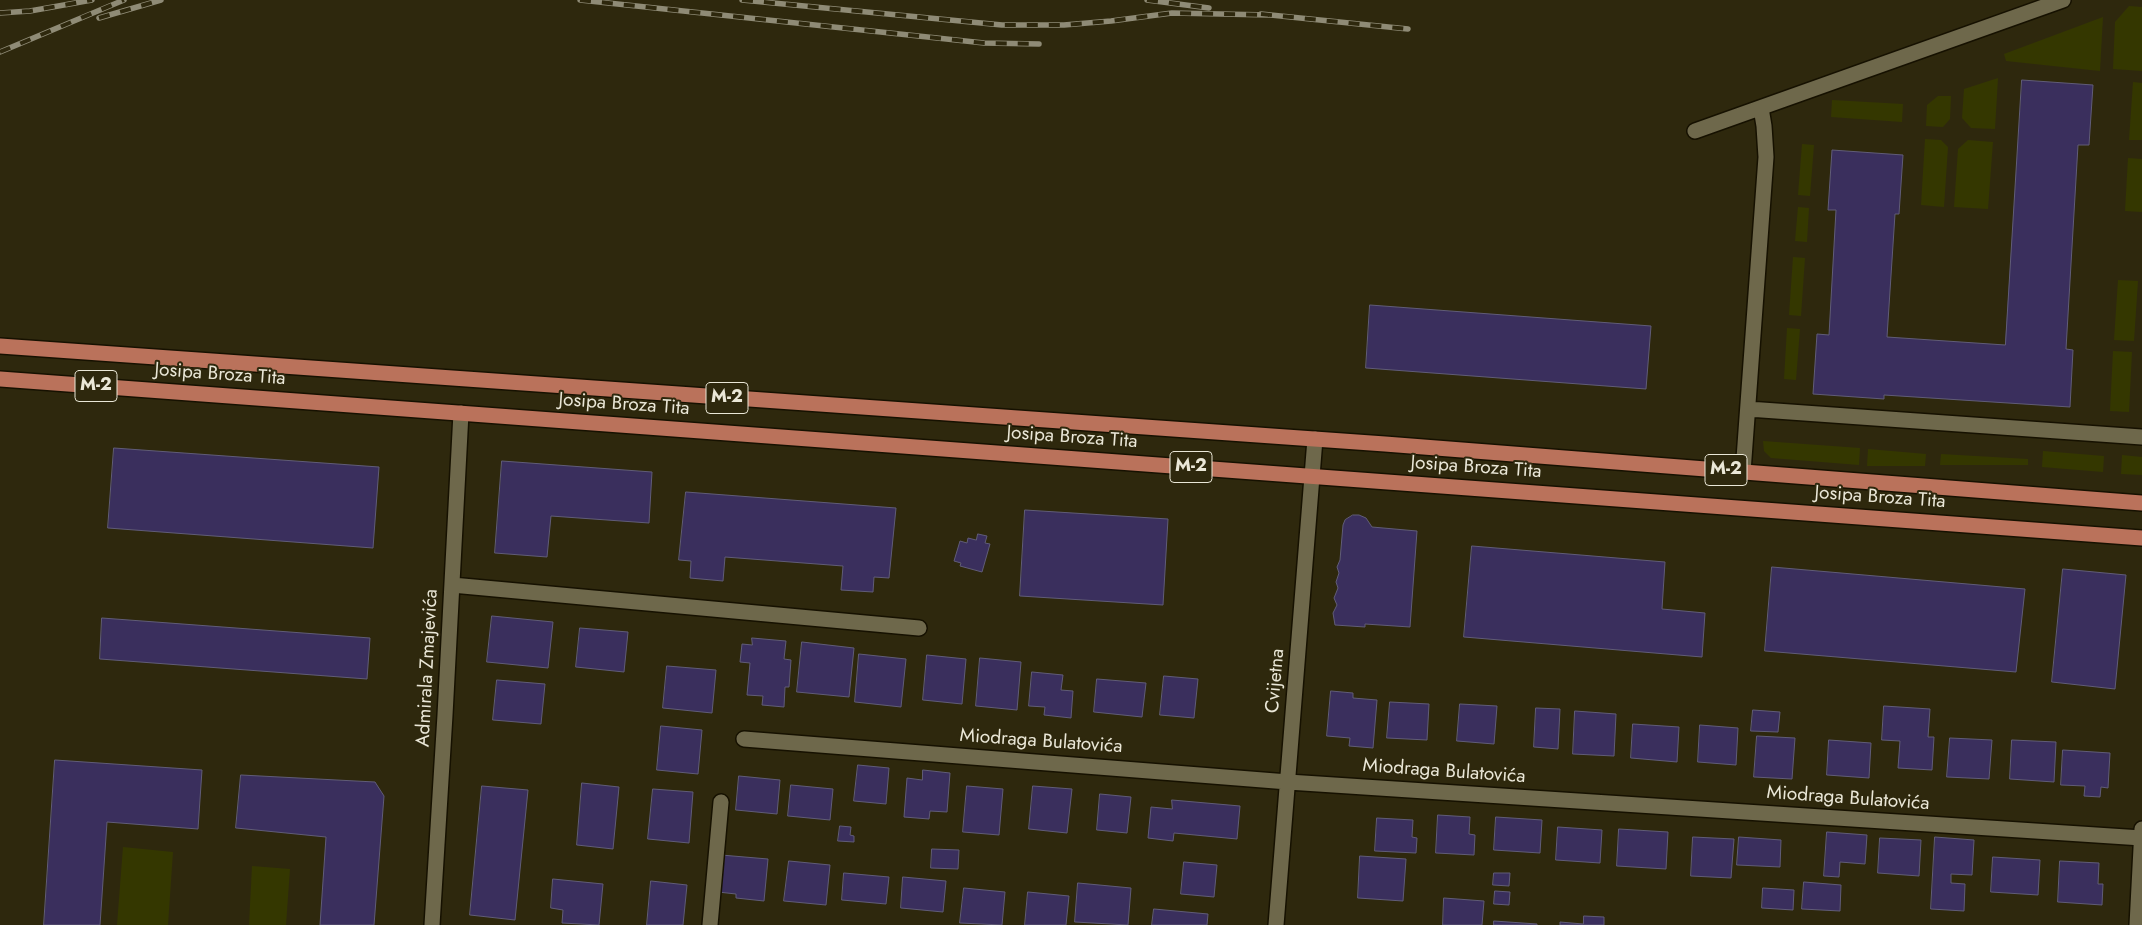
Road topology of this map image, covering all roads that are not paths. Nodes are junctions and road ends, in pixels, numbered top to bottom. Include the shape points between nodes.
1 (2063, 0) edge
2 (1761, 108) junction
3 (1695, 131) dead end
4 (0, 346) edge
5 (0, 379) edge
6 (1748, 409) junction
7 (461, 413) junction
8 (2142, 437) edge
9 (1314, 439) junction
10 (1743, 472) junction
11 (1312, 476) junction
12 (2142, 503) edge
13 (2142, 538) edge
14 (452, 585) junction
15 (919, 628) dead end
16 (744, 739) dead end
17 (1288, 782) junction
18 (721, 802) dead end
19 (2142, 829) edge
20 (2142, 838) edge
21 (432, 925) edge
22 (710, 925) edge
23 (1276, 925) edge
24 (2137, 925) edge

1 - 2 street
2 - 3 street
2 - 6 street via 1766,157
4 - 9 main road, Josipa Broza Tita / M-2
5 - 7 main road, Josipa Broza Tita / M-2
6 - 8 street
6 - 10 street
7 - 11 main road, Josipa Broza Tita / M-2
7 - 14 street, Admirala Zmajevića
9 - 10 main road, Josipa Broza Tita / M-2
9 - 11 street, Cvijetna
10 - 12 main road, Josipa Broza Tita / M-2
11 - 13 main road, Josipa Broza Tita / M-2
11 - 17 street, Cvijetna
14 - 15 street
14 - 21 street, Admirala Zmajevića
16 - 17 street, Miodraga Bulatovića
17 - 20 street, Miodraga Bulatovića
17 - 23 street, Cvijetna
18 - 22 street
19 - 20 street
20 - 24 street

